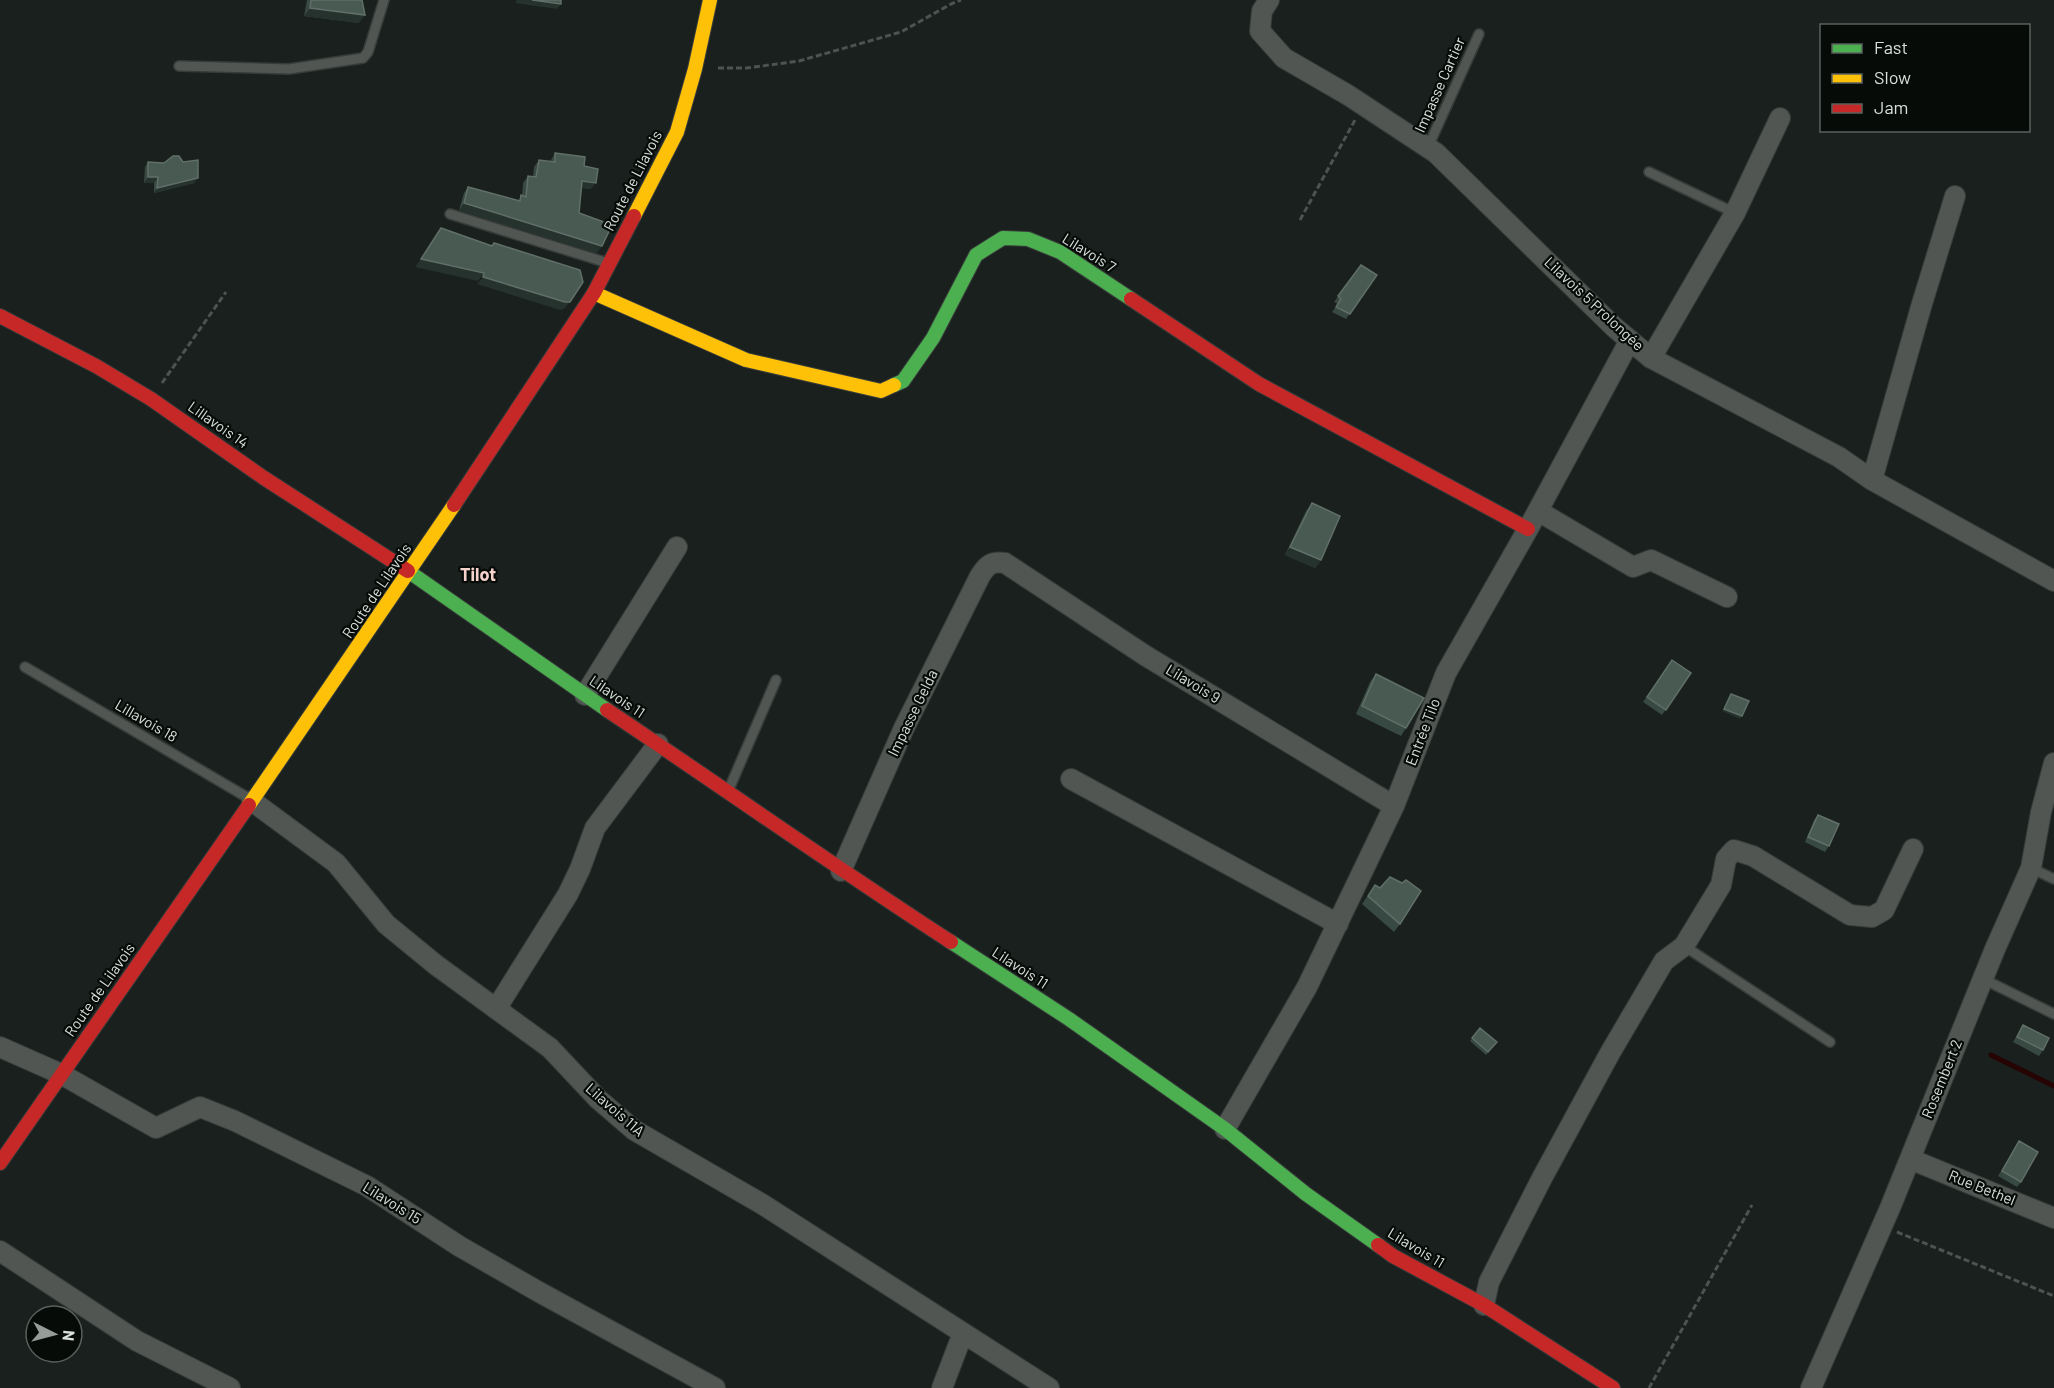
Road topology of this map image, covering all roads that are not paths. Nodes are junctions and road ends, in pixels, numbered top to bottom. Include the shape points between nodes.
1 (384, 0) edge
2 (710, 0) edge
3 (1269, 0) edge
4 (1479, 34) dead end
5 (179, 66) dead end
6 (1780, 118) dead end
7 (1428, 147) junction
8 (1649, 172) dead end
9 (1955, 196) dead end
10 (1735, 213) junction
11 (450, 214) dead end
12 (610, 264) junction
13 (594, 293) junction
14 (0, 316) edge
15 (1630, 340) junction
16 (1651, 358) junction
17 (1872, 480) junction
18 (1538, 510) junction
19 (1528, 529) junction
20 (677, 547) dead end
21 (994, 561) joint
22 (410, 572) junction
23 (2054, 581) edge
24 (1727, 597) dead end
25 (25, 667) dead end
26 (776, 680) dead end
27 (585, 695) junction
28 (658, 744) junction
29 (2054, 763) edge
30 (1071, 779) dead end
31 (728, 791) junction
32 (252, 801) junction
33 (1394, 806) junction
34 (1913, 849) dead end
35 (2031, 868) junction
36 (841, 871) junction
37 (2054, 879) edge
38 (1338, 924) junction
39 (1684, 946) junction
40 (1983, 979) junction
41 (496, 1009) junction
42 (2054, 1014) edge
43 (1830, 1042) dead end
44 (0, 1047) edge
45 (61, 1074) junction
46 (1225, 1129) junction
47 (1910, 1159) junction
48 (0, 1163) edge
49 (2054, 1218) edge
50 (0, 1251) edge
51 (1484, 1305) junction
52 (963, 1334) junction
53 (230, 1388) edge
54 (716, 1388) edge
55 (942, 1388) edge
56 (1049, 1388) edge
57 (1613, 1388) edge
58 (1811, 1388) edge

1 - 5 lane via 363,58 289,69
2 - 12 street, Route de Lilavois via 677,132
3 - 7 street, Lilavois 5 Prolongée via 1262,11 1260,31 1284,58
4 - 7 lane, Impasse Cartier
6 - 10 street
7 - 15 street, Lilavois 5 Prolongée
8 - 10 lane
9 - 17 street
10 - 16 street
11 - 12 lane
12 - 13 street, Route de Lilavois
13 - 19 street, Lilavois 7 via 746,360 881,392 903,381 933,339 975,255 1003,238 1028,239 1060,252 1260,384
13 - 22 street, Route de Lilavois
14 - 22 street, Lillavois 14 via 151,399
15 - 16 street, Lilavois 5 Prolongée
15 - 18 street, Entrée Tilo
16 - 17 street, Lilavois 5 Prolongée via 1839,457
17 - 23 street, Lilavois 5 Prolongée
18 - 19 street, Entrée Tilo
18 - 24 street via 1633,567 1651,560
19 - 33 street, Entrée Tilo via 1446,673
20 - 27 street
21 - 33 street, Lilavois 9 via 1005,563 1146,656
21 - 36 street, Impasse Gelda via 980,576 904,728
22 - 27 street, Lilavois 11
22 - 32 street, Route de Lilavois
25 - 32 lane, Lillavois 18
26 - 31 lane
27 - 28 street, Lilavois 11
28 - 31 street, Lilavois 11
28 - 41 street via 595,828 568,894
29 - 35 street, Rosembert 2
30 - 38 street
31 - 36 street, Lilavois 11
32 - 41 street, Lilavois 11A via 336,863 386,924
32 - 45 street, Route de Lilavois
33 - 38 street, Entrée Tilo
34 - 39 street via 1884,910 1872,917 1850,915 1753,856 1734,850 1726,859 1722,885
35 - 37 lane
35 - 40 street, Rosembert 2
36 - 46 street, Lilavois 11 via 1069,1019
38 - 46 street, Entrée Tilo via 1307,987
39 - 43 lane
39 - 51 street via 1664,961 1610,1053 1489,1282
40 - 42 lane
40 - 47 street, Rosembert 2
41 - 52 street, Lilavois 11A via 550,1048 634,1130 762,1204
44 - 45 street
45 - 48 street, Route de Lilavois
45 - 54 street, Lilavois 15 via 156,1128 200,1107 235,1121 367,1186 538,1292
46 - 51 street, Lilavois 11 via 1306,1194 1393,1256
47 - 49 street, Rue Bethel
47 - 58 street, Rosembert 2
50 - 53 street via 137,1341
51 - 57 street, Lilavois 11
52 - 55 street
52 - 56 street, Lilavois 11A

